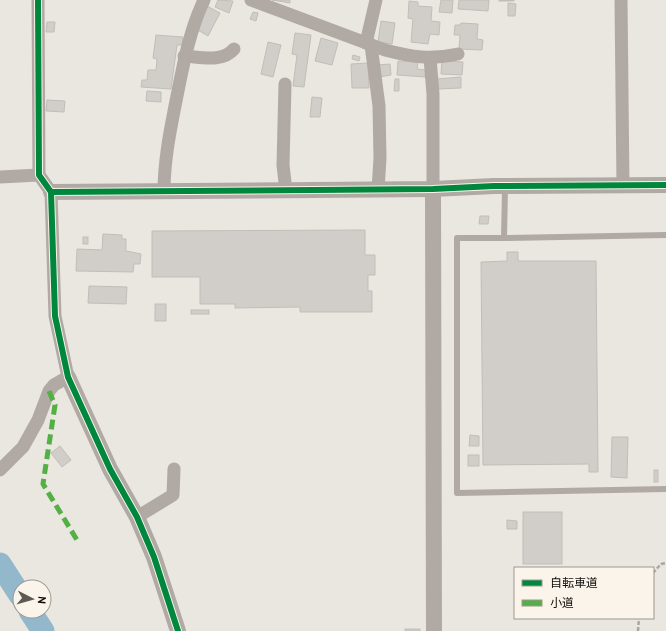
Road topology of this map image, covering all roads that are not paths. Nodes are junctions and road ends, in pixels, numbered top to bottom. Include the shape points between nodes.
1 (38, 0) edge
2 (204, 0) edge
3 (251, 0) edge
4 (376, 0) edge
5 (621, 0) edge
6 (369, 44) junction
7 (234, 49) dead end
8 (458, 54) dead end
9 (184, 56) junction
10 (430, 58) junction
11 (285, 84) dead end
12 (38, 175) junction
13 (0, 177) edge
14 (666, 185) edge
15 (505, 186) junction
16 (623, 186) junction
17 (378, 190) junction
18 (433, 190) junction
19 (286, 191) junction
20 (50, 192) junction
21 (164, 192) junction
22 (666, 235) edge
23 (504, 238) junction
24 (68, 377) junction
25 (3, 468) edge
26 (174, 469) dead end
27 (666, 489) edge
28 (137, 517) junction
29 (178, 631) edge
30 (434, 631) edge

1 - 12 street
2 - 9 street via 194,20
3 - 6 street
4 - 6 street
5 - 16 street
6 - 10 street via 406,56
6 - 17 street via 379,106
7 - 9 street via 230,54 218,58
8 - 10 street
9 - 21 street via 170,130
10 - 18 street via 433,94
11 - 19 street via 283,165
12 - 13 street
12 - 20 street
14 - 16 street
15 - 16 street
15 - 18 street
15 - 23 lane
17 - 18 street
17 - 19 street
18 - 30 street
19 - 21 street
20 - 21 street
20 - 24 street via 55,316
22 - 23 lane
23 - 27 lane via 457,238 457,493
24 - 25 street via 49,391 24,447
24 - 28 street via 110,469
26 - 28 street via 173,495
28 - 29 street via 154,557

